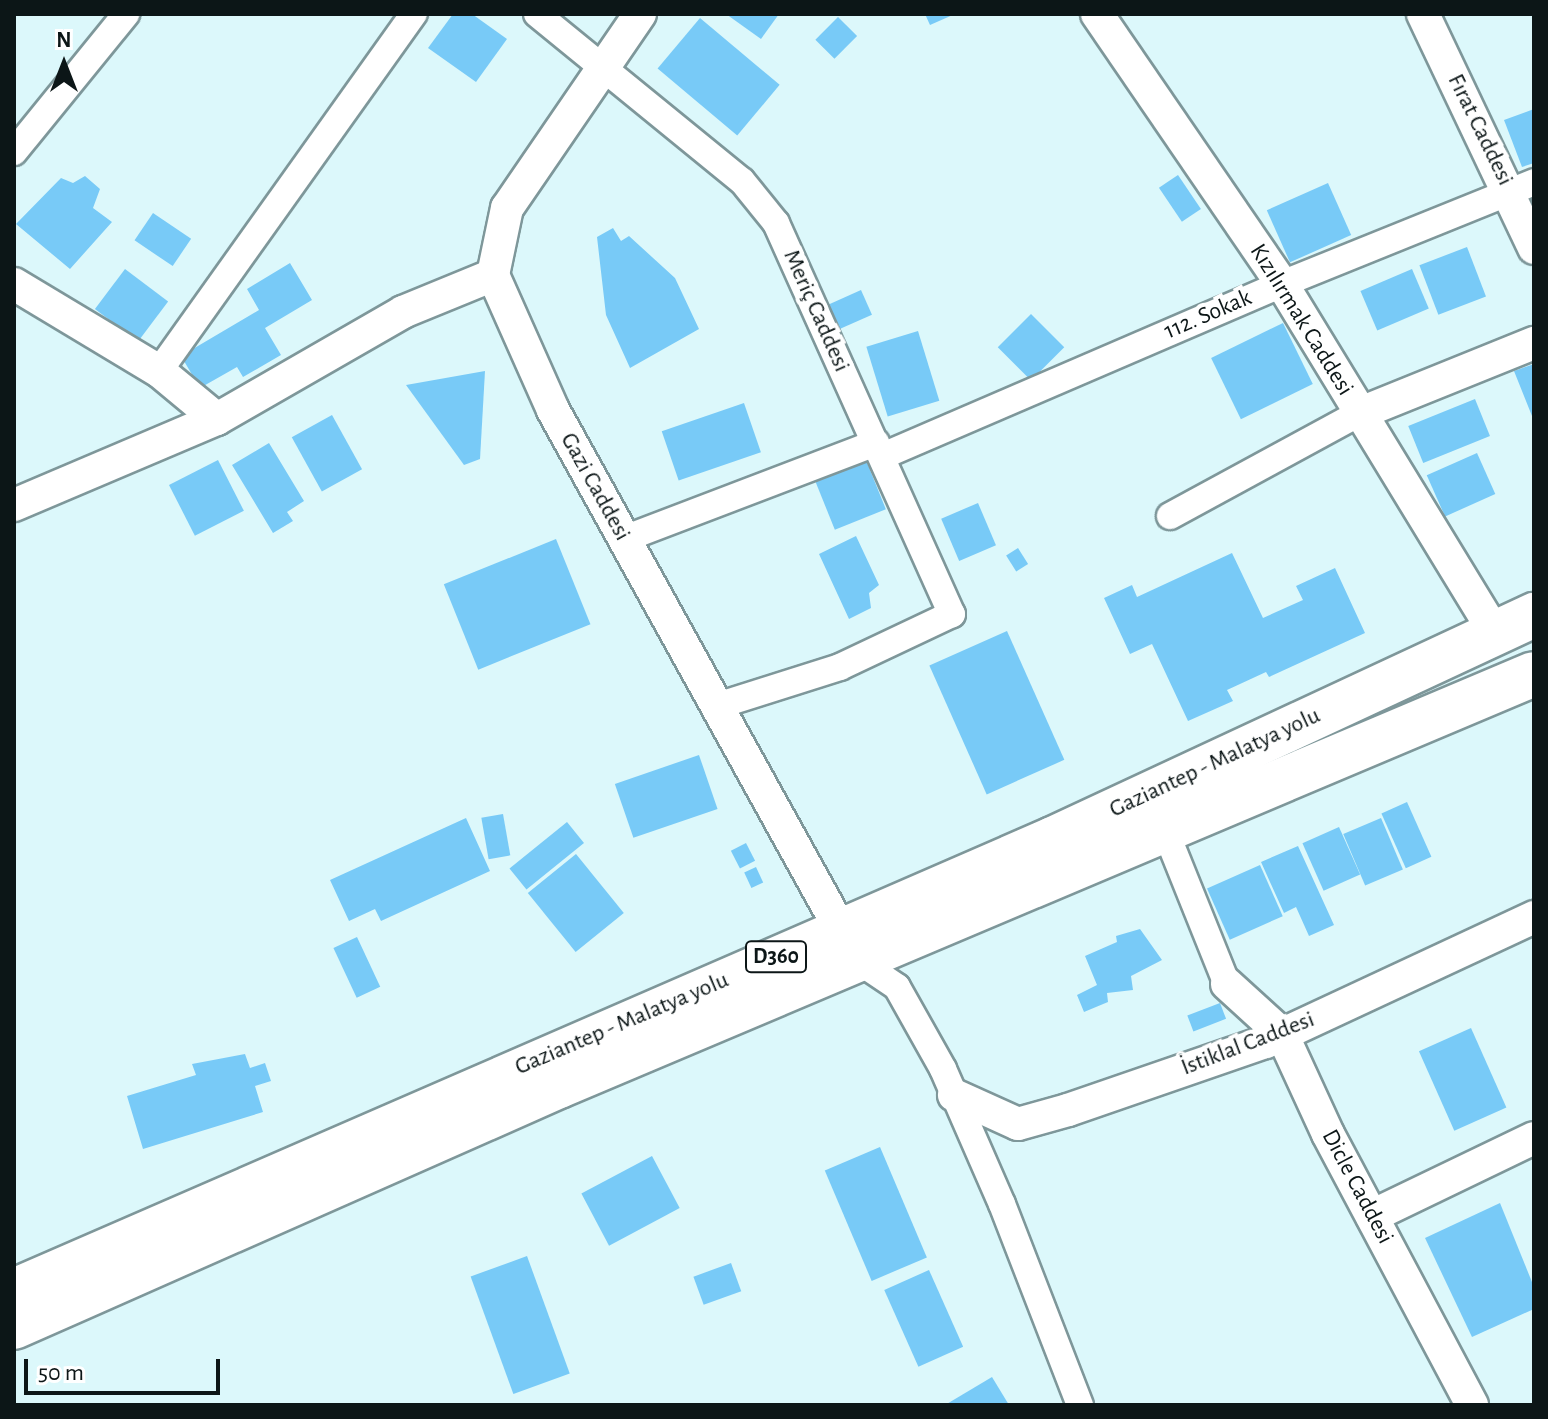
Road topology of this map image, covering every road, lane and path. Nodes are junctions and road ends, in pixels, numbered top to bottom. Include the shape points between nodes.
1 (126, 14) edge
2 (414, 14) edge
3 (537, 14) edge
4 (640, 14) edge
5 (1097, 14) edge
6 (1423, 14) edge
7 (603, 63) junction
8 (14, 152) edge
9 (1523, 187) edge
10 (1534, 248) edge
11 (493, 275) junction
12 (14, 284) edge
13 (1282, 284) junction
14 (1534, 343) edge
15 (159, 371) junction
16 (1358, 414) junction
17 (217, 419) junction
18 (880, 449) junction
19 (14, 505) edge
20 (1170, 516) dead end
21 (624, 539) junction
22 (1534, 615) edge
23 (1495, 633) junction
24 (1534, 674) edge
25 (717, 706) junction
26 (1165, 830) junction
27 (1534, 917) edge
28 (849, 945) junction
29 (1227, 984) joint
30 (1282, 1034) junction
31 (954, 1095) junction
32 (1534, 1138) edge
33 (1372, 1216) junction
34 (14, 1291) edge
35 (14, 1327) edge
36 (1080, 1405) edge
37 (1472, 1405) edge

1 - 8 street
2 - 15 street
3 - 7 street, Meriç Caddesi
4 - 7 street
5 - 13 street, Kızılırmak Caddesi
6 - 9 street, Fırat Caddesi
7 - 11 street via 507,208
7 - 18 street, Meriç Caddesi via 742,181 776,223
9 - 10 street, Fırat Caddesi
9 - 13 street, 112. Sokak
11 - 17 street via 403,312
11 - 21 street, Gazi Caddesi via 553,410
12 - 15 street
13 - 16 street, Kızılırmak Caddesi
13 - 18 street, 112. Sokak
14 - 16 street
15 - 17 street
16 - 20 street
16 - 23 street, Kızılırmak Caddesi via 1431,523
17 - 19 street
18 - 21 street, 112. Sokak
18 - 25 street, Meriç Caddesi via 952,614 840,667
21 - 25 street, Gazi Caddesi
22 - 23 highway, Gaziantep - Malatya yolu / D360
23 - 28 highway, Gaziantep - Malatya yolu / D360 via 1053,839
24 - 26 highway, Gaziantep - Malatya yolu / D360
25 - 28 street, Gazi Caddesi
26 - 28 highway, Gaziantep - Malatya yolu / D360
26 - 29 street
27 - 30 street, İstiklal Caddesi
28 - 31 street via 897,987
28 - 34 highway, Gaziantep - Malatya yolu / D360
28 - 35 highway, Gaziantep - Malatya yolu / D360
29 - 30 street, Dicle Caddesi
30 - 31 street, İstiklal Caddesi via 1018,1124
30 - 33 street, Dicle Caddesi
31 - 36 street
32 - 33 street
33 - 37 street, Dicle Caddesi

